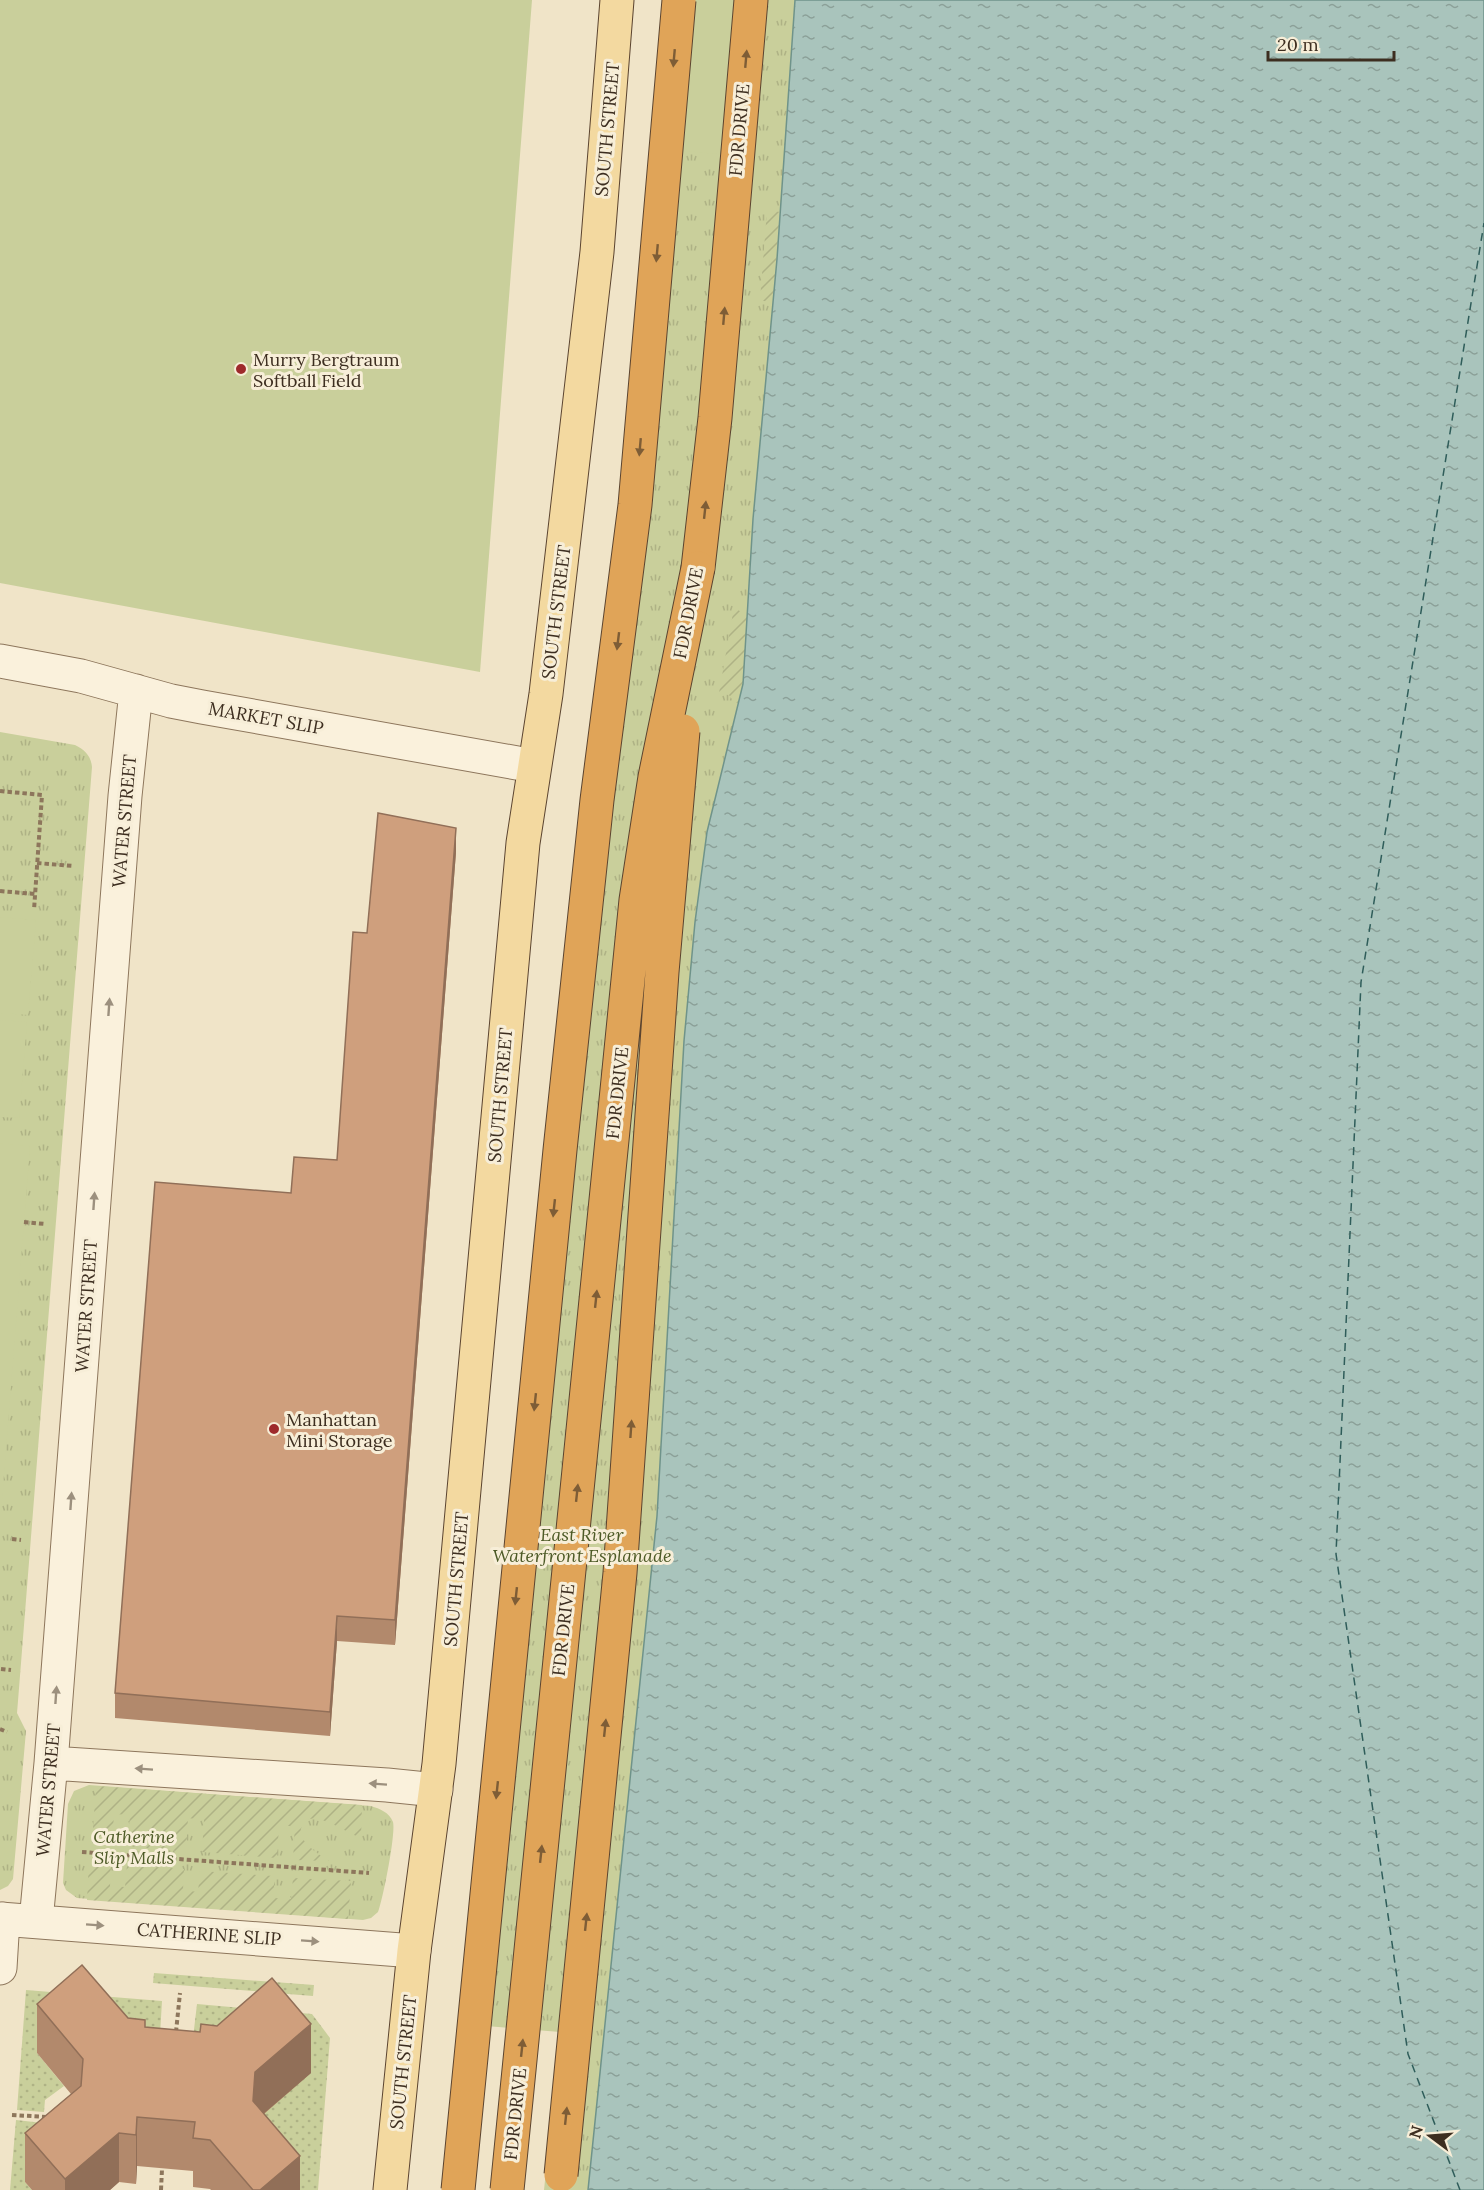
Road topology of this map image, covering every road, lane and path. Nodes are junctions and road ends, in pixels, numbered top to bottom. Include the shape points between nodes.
1 (617, 0) edge
2 (679, 0) edge
3 (750, 0) edge
4 (698, 568) junction
5 (0, 661) edge
6 (136, 691) junction
7 (534, 766) junction
8 (0, 791) edge
9 (37, 863) junction
10 (73, 866) dead end
11 (0, 891) edge
12 (35, 894) junction
13 (34, 910) dead end
14 (24, 1222) dead end
15 (45, 1224) dead end
16 (12, 1539) dead end
17 (21, 1540) dead end
18 (1, 1669) edge
19 (11, 1670) dead end
20 (0, 1729) edge
21 (7, 1732) dead end
22 (51, 1763) junction
23 (436, 1790) junction
24 (81, 1852) dead end
25 (369, 1873) dead end
26 (2, 1919) edge
27 (36, 1921) junction
28 (414, 1951) junction
29 (0, 1968) edge
30 (180, 1993) dead end
31 (176, 2036) edge
32 (12, 2115) dead end
33 (49, 2118) edge
34 (162, 2169) edge
35 (161, 2190) edge
36 (390, 2190) edge
37 (458, 2190) edge
38 (507, 2190) edge
39 (559, 2190) edge

1 - 7 main road, SOUTH STREET via 596,264 546,694
2 -> 37 highway, bridge via 635,505 597,800
4 -> 3 highway, FDR DRIVE via 715,418
38 -> 4 highway, FDR DRIVE, bridge via 636,900
39 -> 4 highway, bridge via 620,1574 662,972
5 - 6 street, MARKET SLIP
6 - 7 street, MARKET SLIP via 202,707
22 -> 6 street, WATER STREET
7 - 23 main road, SOUTH STREET via 523,843
8 - 9 path via 42,795
9 - 10 path
9 - 12 path
11 - 12 path
12 - 13 path
14 - 15 path
16 - 17 path
18 - 19 path
20 - 21 path
23 -> 22 street
22 - 27 street, WATER STREET
23 - 28 main road, SOUTH STREET
24 - 25 path
26 - 27 street, CATHERINE SLIP
26 - 29 street, CATHERINE SLIP
27 -> 28 street, CATHERINE SLIP
28 - 36 main road, SOUTH STREET
30 - 31 path
32 - 33 path
34 - 35 path

